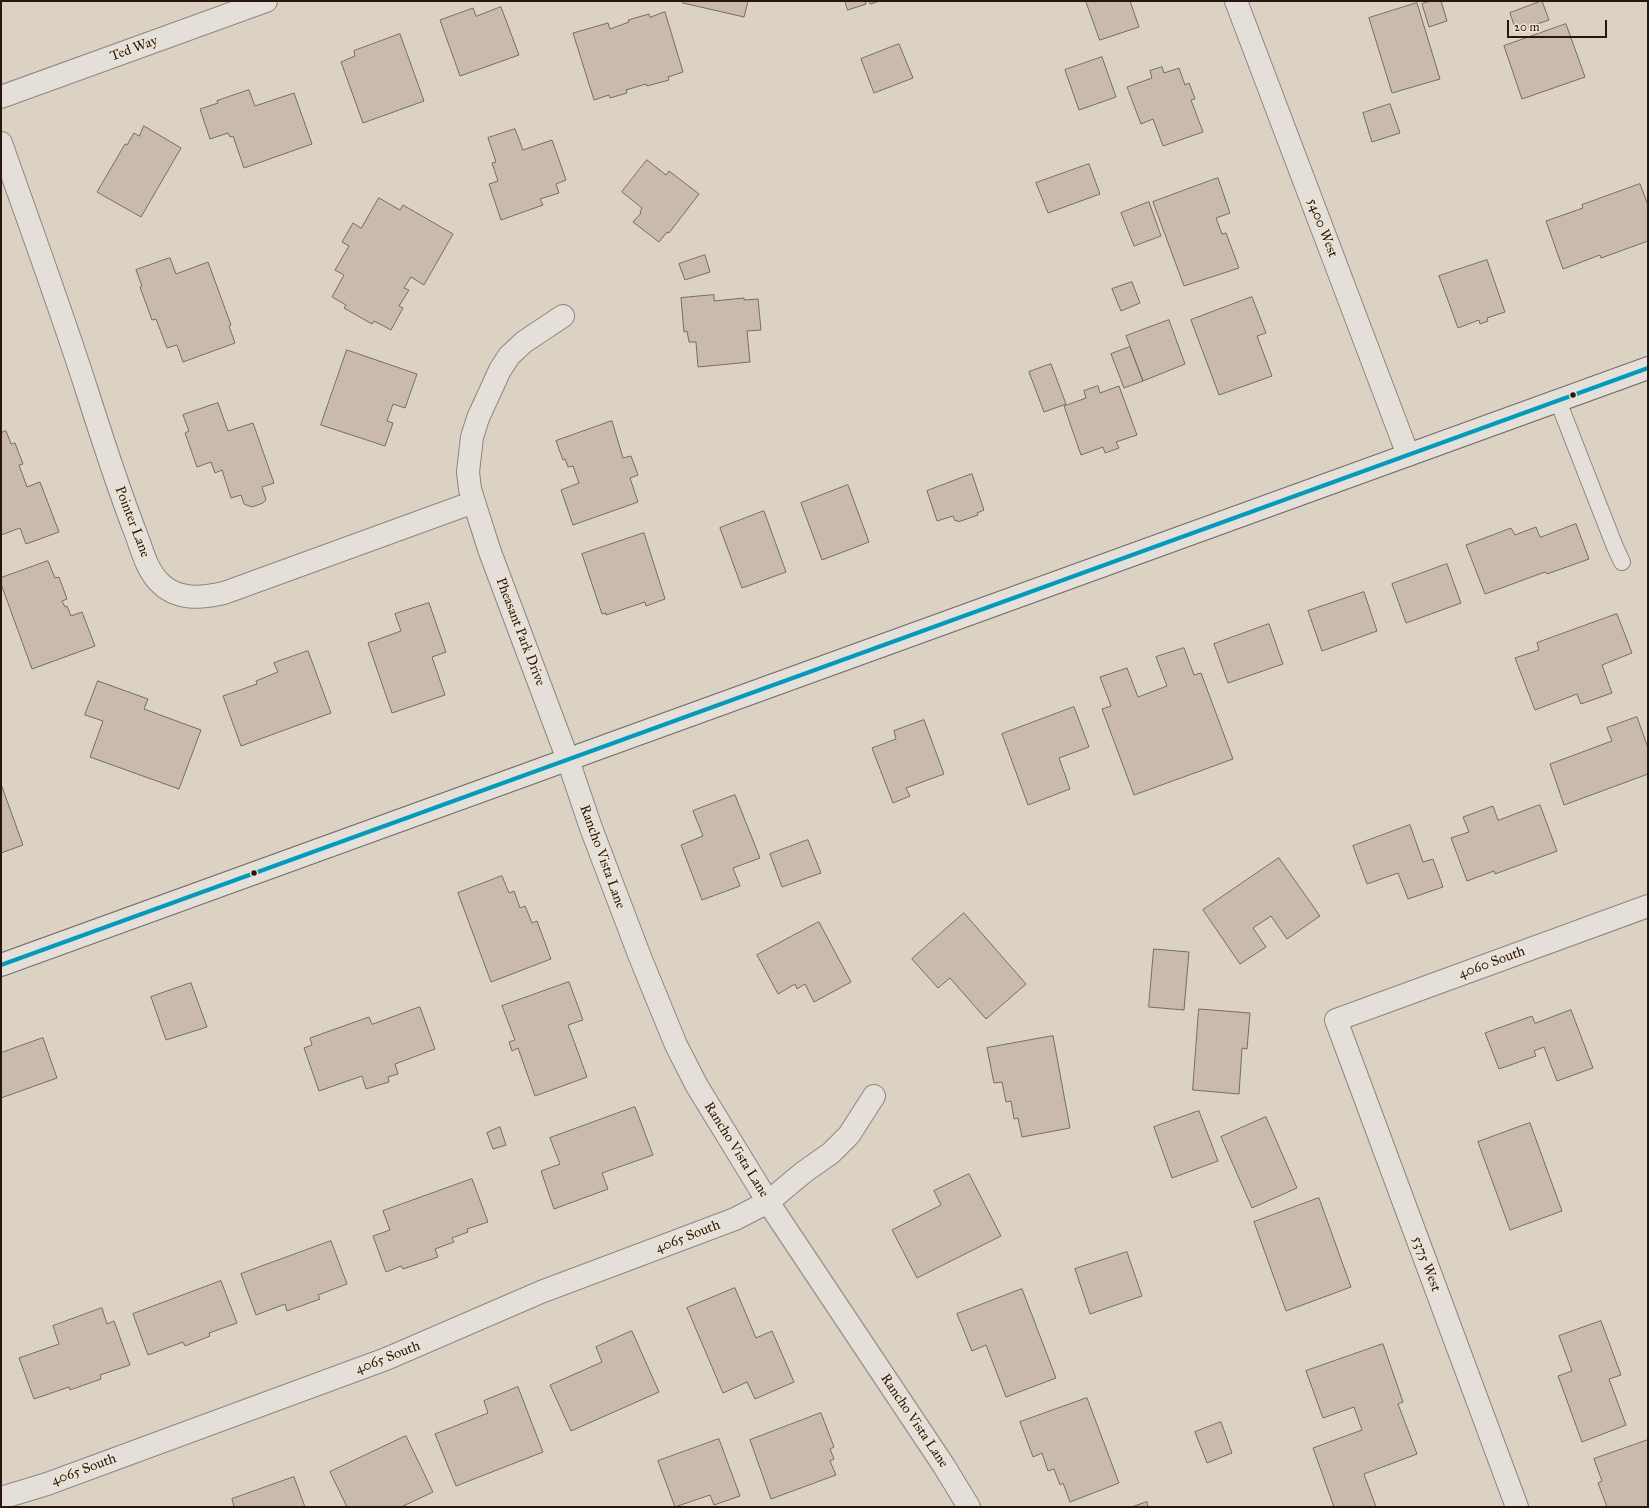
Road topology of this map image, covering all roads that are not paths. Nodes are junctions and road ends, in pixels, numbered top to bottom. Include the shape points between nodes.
1 (266, 1) edge
2 (1236, 1) edge
3 (1, 97) edge
4 (1, 142) edge
5 (563, 316) dead end
6 (1648, 368) edge
7 (1558, 401) junction
8 (1408, 455) junction
9 (474, 502) junction
10 (1622, 562) dead end
11 (568, 760) junction
12 (1648, 906) edge
13 (1, 965) edge
14 (1336, 1020) joint
15 (874, 1096) dead end
16 (768, 1202) junction
17 (1, 1498) edge
18 (969, 1507) edge
19 (1516, 1507) edge

1 - 3 street, Ted Way
2 - 8 street, 5400 West
4 - 9 street, Pointer Lane via 127,512 152,572 168,590 182,596 196,597 224,593
5 - 9 street, Pheasant Park Drive via 524,342 509,356 500,370 472,437 468,472
6 - 7 street
7 - 8 street
7 - 10 lane
8 - 11 street
9 - 11 street, Pheasant Park Drive via 490,552
11 - 13 street
11 - 16 street, Rancho Vista Lane via 640,958 676,1045 697,1086
12 - 14 street, 4060 South
14 - 19 street, 5375 West
15 - 16 street, 4065 South via 849,1135 831,1153
16 - 17 street, 4065 South via 735,1219 541,1292 386,1360 47,1484
16 - 18 street, Rancho Vista Lane

